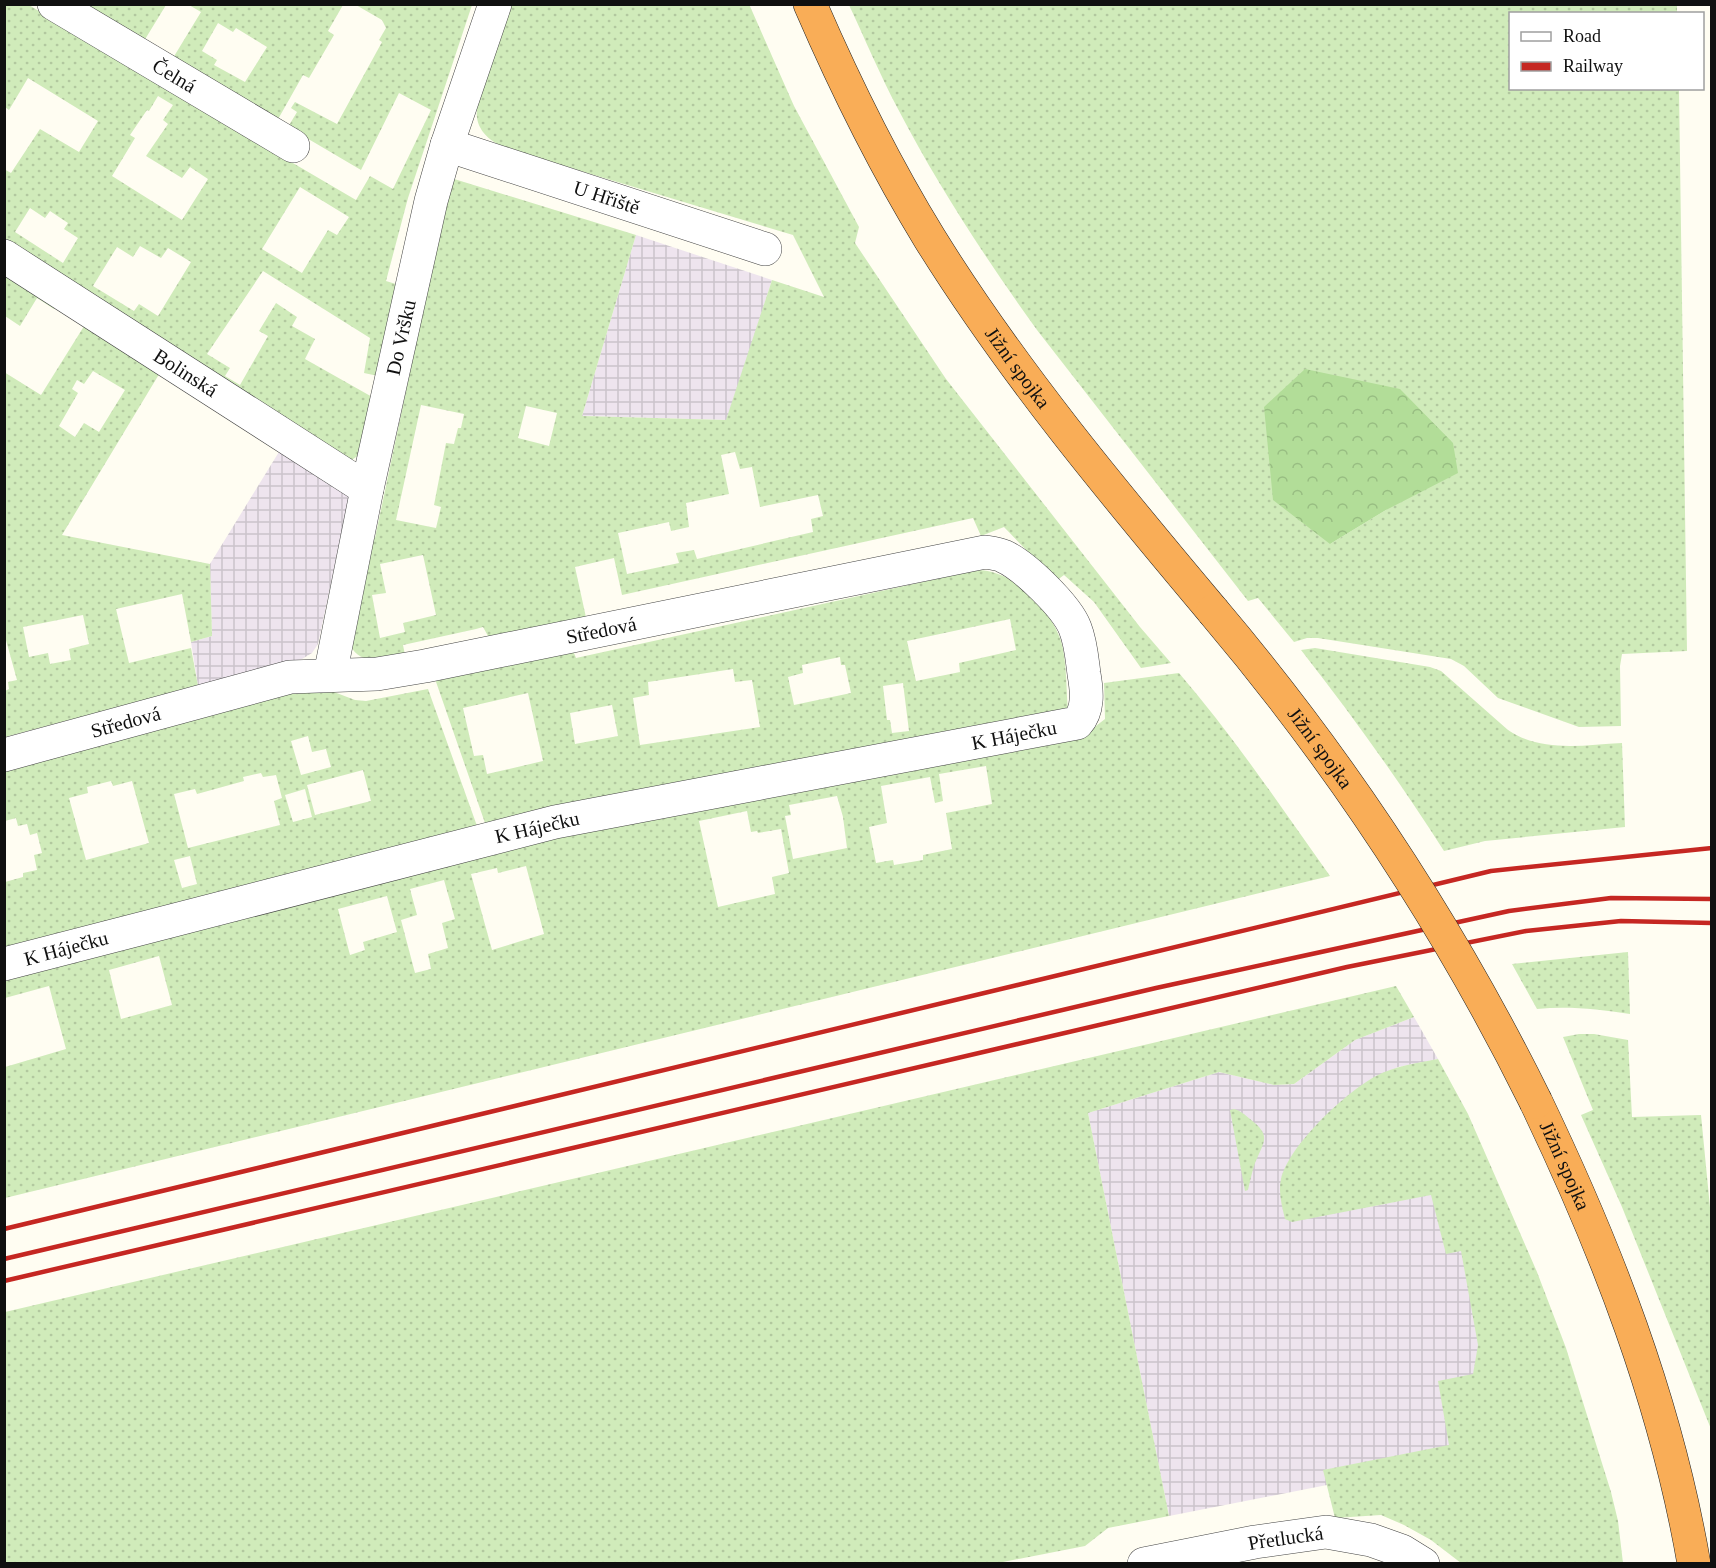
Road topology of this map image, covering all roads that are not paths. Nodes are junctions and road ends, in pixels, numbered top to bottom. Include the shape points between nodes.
1 (54, 4) edge
2 (495, 4) edge
3 (810, 4) edge
4 (447, 145) junction
5 (293, 146) dead end
6 (765, 249) dead end
7 (4, 256) edge
8 (367, 489) junction
9 (330, 675) junction
10 (1077, 723) joint
11 (4, 755) edge
12 (4, 964) edge
13 (1144, 1563) edge
14 (1424, 1563) edge
15 (1694, 1563) edge

1 - 5 street, Čelná
2 - 4 street, Do Vršku
3 - 15 highway, Jižní spojka, bridge via 871,134 931,239 987,324 1108,484 1304,724 1365,808 1473,982 1536,1102 1600,1243 1639,1347 1670,1453
4 - 6 street, U Hřiště
4 - 8 street, Do Vršku
7 - 8 street, Bolinská
8 - 9 street, Do Vršku
9 - 10 street, Středová via 377,674 425,666 985,552 1011,560 1051,595 1074,626 1086,705 1084,716
9 - 11 street, Středová via 290,677
10 - 12 street, K Háječku via 555,822
13 - 14 street, Přetlucká via 1326,1532 1371,1540

